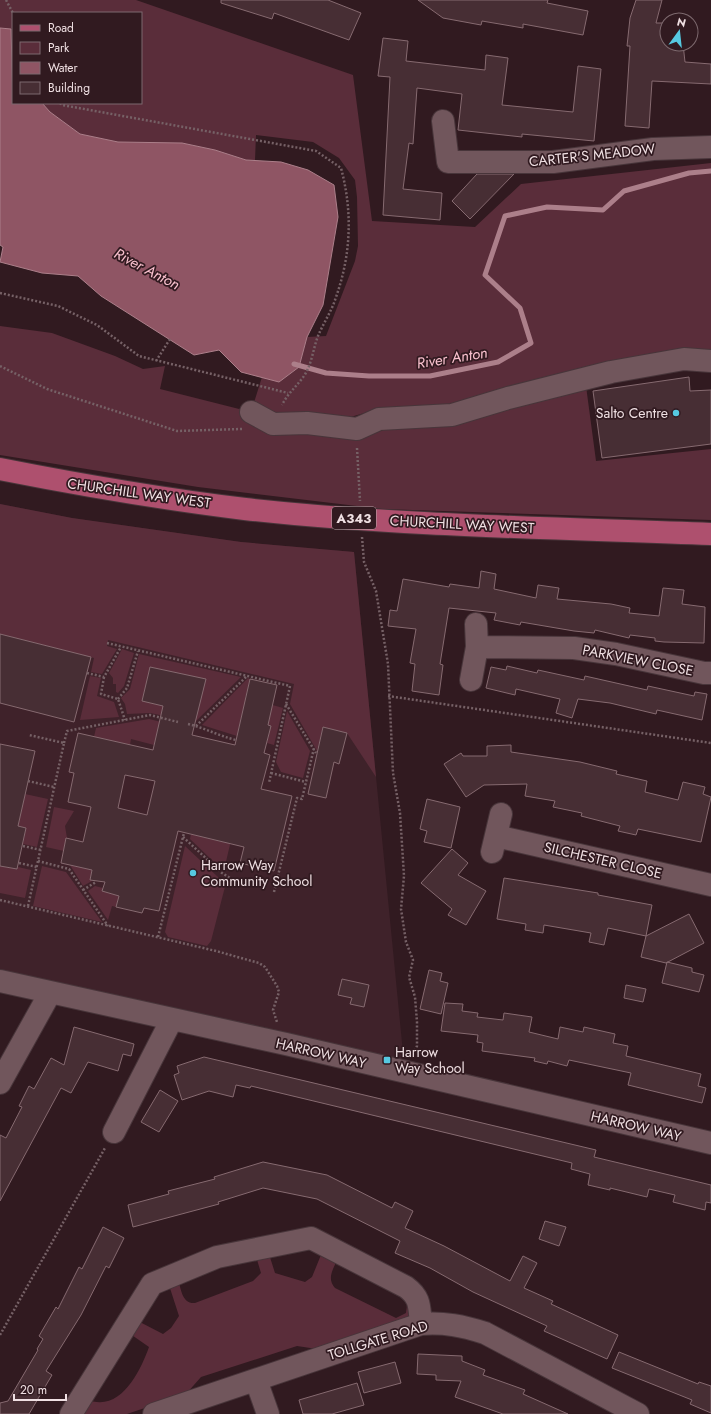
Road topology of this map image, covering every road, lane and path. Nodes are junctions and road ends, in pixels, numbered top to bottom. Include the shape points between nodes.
1 (6, 0) edge
2 (13, 12) edge
3 (61, 104) edge
4 (443, 121) dead end
5 (711, 147) edge
6 (0, 293) edge
7 (170, 339) dead end
8 (156, 361) junction
9 (711, 361) edge
10 (0, 366) edge
11 (251, 412) dead end
12 (273, 424) junction
13 (357, 429) junction
14 (0, 469) edge
15 (360, 518) junction
16 (711, 534) edge
17 (476, 624) dead end
18 (107, 643) dead end
19 (121, 647) junction
20 (478, 647) junction
21 (138, 651) junction
22 (87, 673) dead end
23 (711, 673) edge
24 (104, 677) junction
25 (246, 677) junction
26 (471, 680) dead end
27 (388, 696) junction
28 (118, 699) junction
29 (286, 704) junction
30 (125, 720) junction
31 (178, 722) dead end
32 (188, 724) dead end
33 (196, 726) junction
34 (29, 735) dead end
35 (236, 740) dead end
36 (64, 743) junction
37 (711, 743) edge
38 (314, 748) junction
39 (316, 753) dead end
40 (271, 773) junction
41 (28, 780) dead end
42 (306, 782) junction
43 (269, 783) dead end
44 (54, 788) junction
45 (501, 814) dead end
46 (184, 833) dead end
47 (183, 837) junction
48 (23, 846) dead end
49 (40, 850) junction
50 (38, 861) junction
51 (19, 863) dead end
52 (37, 867) junction
53 (96, 882) dead end
54 (238, 883) dead end
55 (711, 885) edge
56 (83, 890) junction
57 (274, 892) dead end
58 (0, 900) edge
59 (28, 906) junction
60 (108, 926) junction
61 (158, 938) junction
62 (0, 981) edge
63 (50, 993) junction
64 (276, 1001) dead end
65 (172, 1019) junction
66 (404, 1073) junction
67 (0, 1083) edge
68 (114, 1132) joint
69 (711, 1143) edge
70 (421, 1324) junction
71 (0, 1335) edge
72 (256, 1380) junction
73 (75, 1412) edge
74 (154, 1414) edge
75 (268, 1414) edge
76 (638, 1414) edge

1 - 2 path
3 - 8 path via 316,151 341,168 348,193 350,243 335,300 317,337 313,356 304,376 288,393
4 - 5 street, CARTER'S MEADOW via 448,162 552,162 653,149
6 - 8 path via 58,306 97,325 139,356
7 - 8 path
9 - 13 street via 684,359 611,372 452,415 379,419
10 - 12 path via 47,389 177,431 256,429
11 - 12 street
12 - 13 street via 307,423
13 - 15 path
14 - 15 main road, CHURCHILL WAY WEST / A343 via 78,485 244,509
15 - 16 main road, CHURCHILL WAY WEST / A343
15 - 27 path via 364,562 376,591 388,664
17 - 20 street
18 - 19 path
19 - 21 path
19 - 24 path
20 - 23 street, PARKVIEW CLOSE via 574,648
20 - 26 street
21 - 25 path
21 - 28 path via 127,688
22 - 24 path
24 - 28 path via 101,694
25 - 29 path via 290,686
25 - 33 path
27 - 37 path
27 - 66 path via 404,876 401,908 406,942 413,960 410,982 415,997 417,1022 417,1046 414,1053 405,1060
28 - 30 path
29 - 38 path
29 - 40 path
30 - 31 path via 150,715
30 - 36 path via 66,730
32 - 33 path
33 - 35 path
34 - 36 path
36 - 44 path
38 - 39 path
38 - 42 path
40 - 42 path
40 - 43 path
41 - 44 path
42 - 57 path via 302,799 297,798
44 - 49 path
45 - 55 street, SILCHESTER CLOSE via 494,844
46 - 47 path
47 - 54 path via 222,873
47 - 61 path
48 - 49 path
49 - 50 path
50 - 52 path
50 - 56 path via 69,869
51 - 52 path
52 - 59 path
53 - 56 path
56 - 60 path
58 - 59 path
59 - 60 path
60 - 61 path
61 - 64 path via 259,963 265,967 277,986 279,992
62 - 63 street, HARROW WAY
63 - 65 street, HARROW WAY
63 - 67 street
65 - 66 street, HARROW WAY
65 - 68 street
66 - 69 street, HARROW WAY
68 - 71 path
70 - 72 street, TOLLGATE ROAD
70 - 73 street via 415,1293 311,1238 217,1257 152,1284
70 - 76 street, TOLLGATE ROAD via 448,1323 485,1333
72 - 74 street, TOLLGATE ROAD
72 - 75 street

